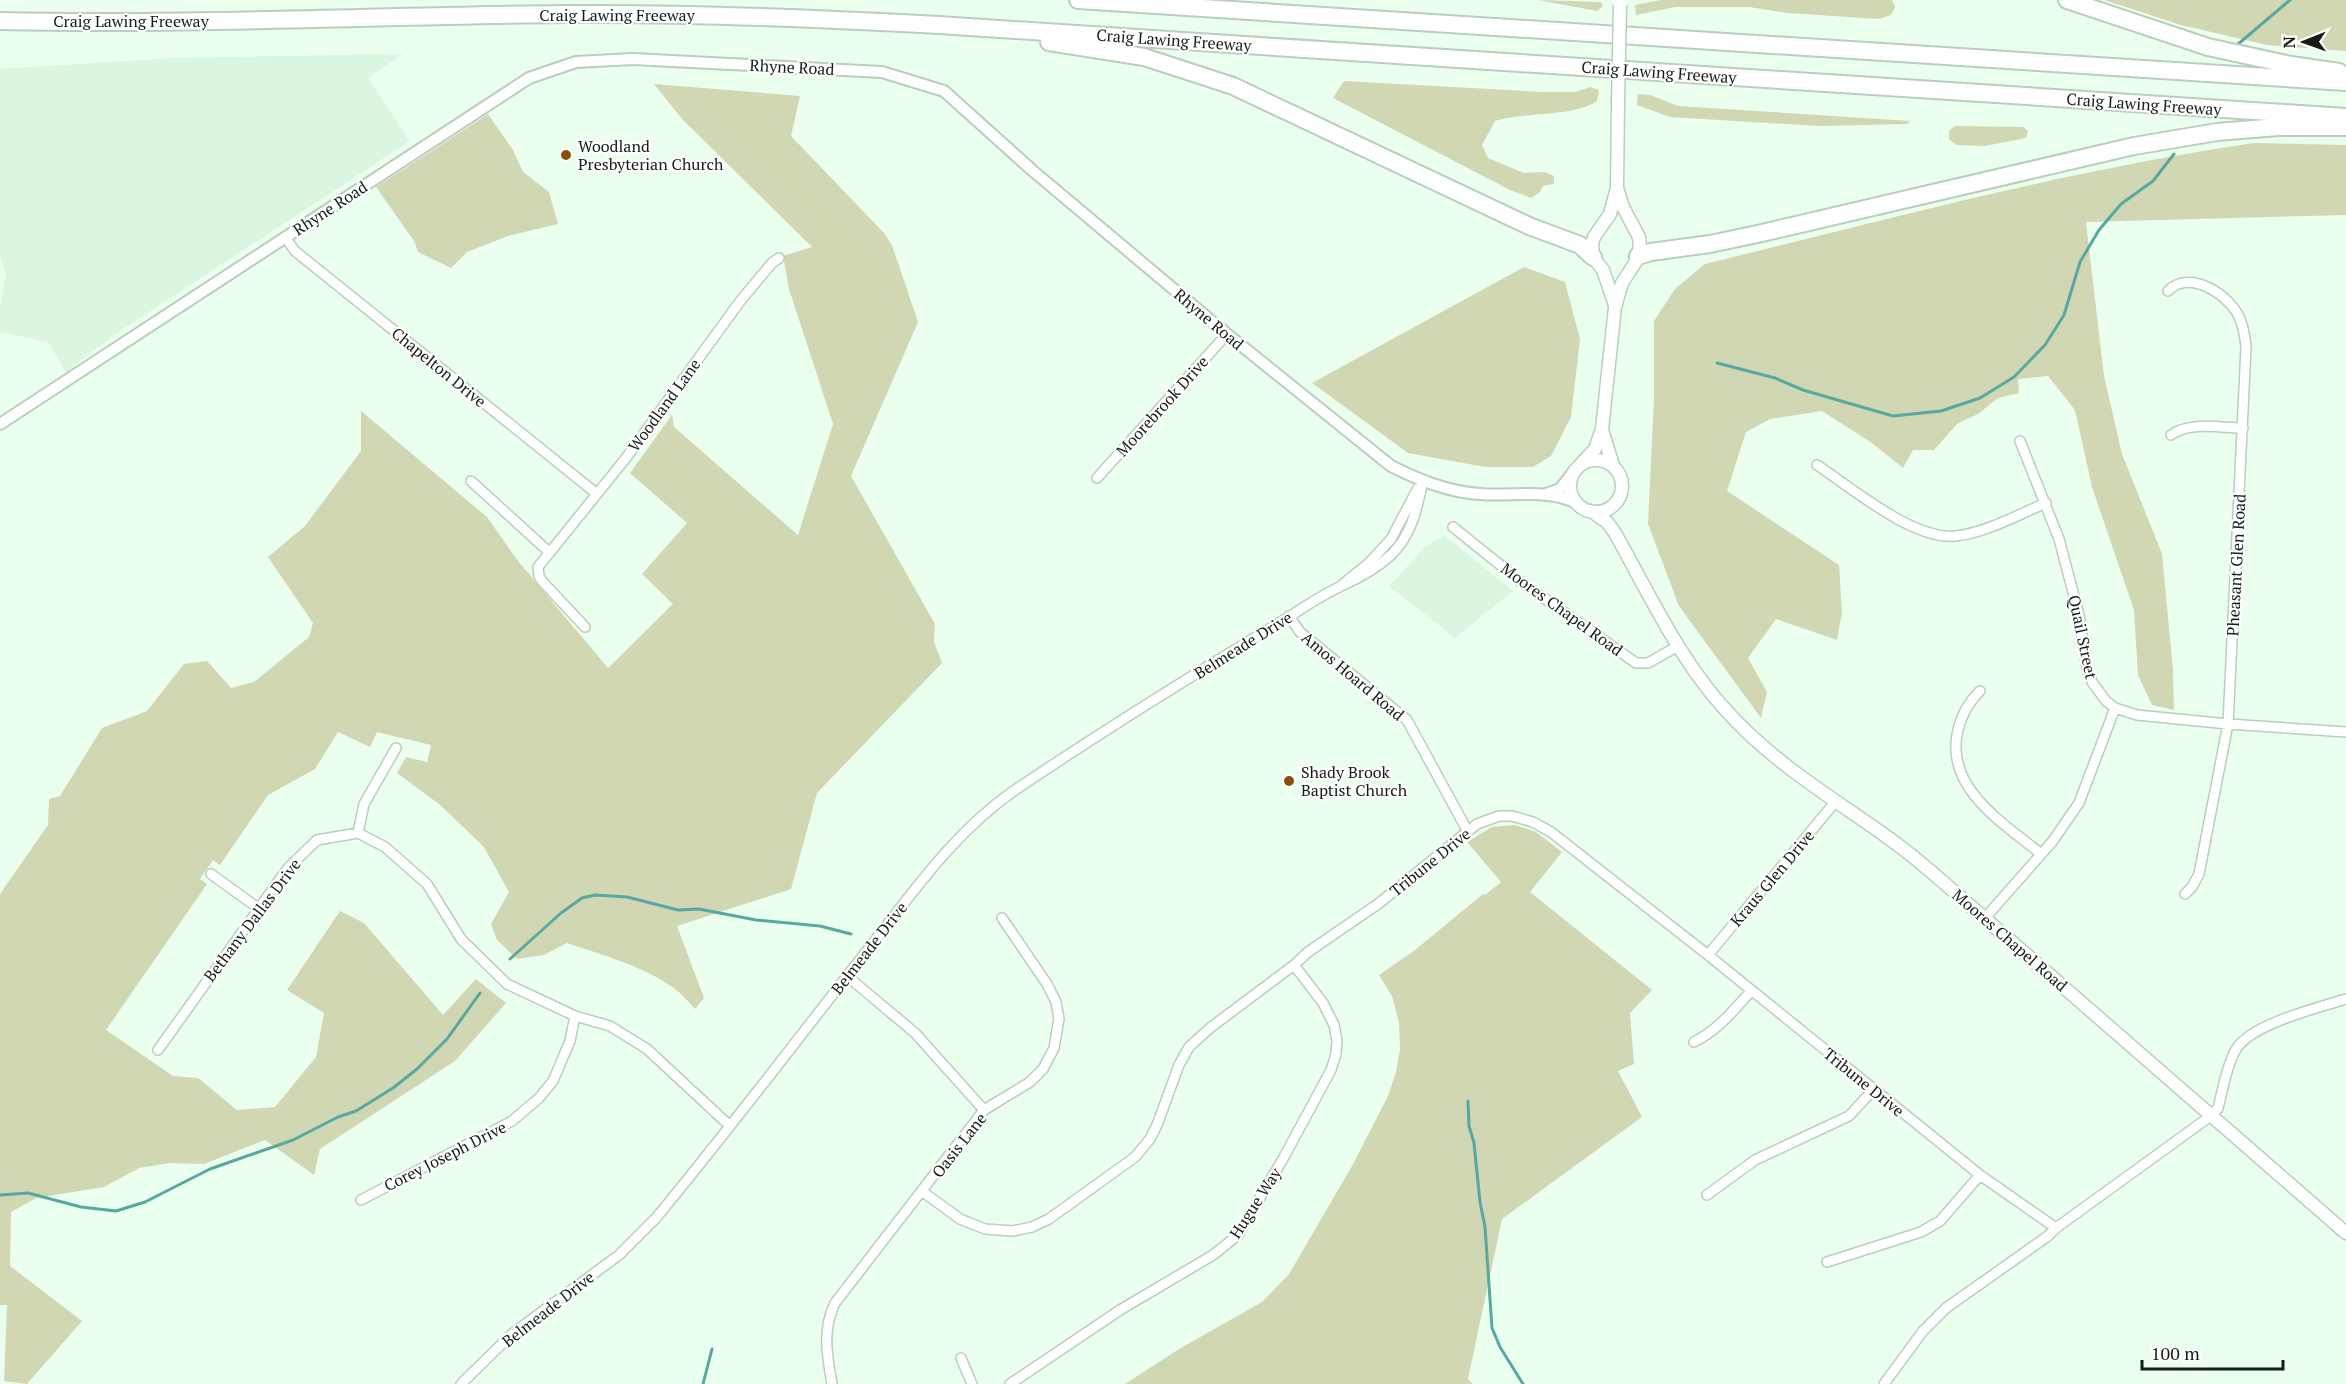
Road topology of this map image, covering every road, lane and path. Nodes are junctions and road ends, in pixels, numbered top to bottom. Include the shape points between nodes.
1 (1078, 0) edge
2 (2067, 0) edge
3 (1620, 3) edge
4 (0, 21) edge
5 (939, 25) junction
6 (2346, 73) edge
7 (2346, 82) edge
8 (2346, 117) edge
9 (2346, 127) edge
10 (1617, 188) junction
11 (285, 237) junction
12 (779, 258) dead end
13 (1634, 262) junction
14 (1598, 263) junction
15 (2168, 291) dead end
16 (1615, 307) junction
17 (1227, 334) junction
18 (0, 424) edge
19 (2243, 428) junction
20 (1602, 429) junction
21 (2171, 435) dead end
22 (2020, 441) dead end
23 (1613, 465) junction
24 (1817, 465) dead end
25 (1577, 468) junction
26 (1097, 478) dead end
27 (471, 481) dead end
28 (1423, 481) junction
29 (597, 494) junction
30 (1546, 494) junction
31 (1619, 497) junction
32 (1577, 503) junction
33 (2046, 503) junction
34 (1591, 511) junction
35 (1453, 527) dead end
36 (1615, 533) junction
37 (549, 552) junction
38 (1289, 616) junction
39 (585, 627) dead end
40 (1678, 646) junction
41 (1980, 691) dead end
42 (2115, 708) junction
43 (2228, 724) junction
44 (2346, 732) edge
45 (396, 748) dead end
46 (1836, 801) junction
47 (1467, 830) junction
48 (358, 833) junction
49 (2041, 854) junction
50 (211, 874) dead end
51 (2185, 894) dead end
52 (258, 908) junction
53 (1002, 918) dead end
54 (1985, 918) junction
55 (1708, 955) junction
56 (1294, 965) junction
57 (847, 976) junction
58 (1750, 991) junction
59 (2346, 999) edge
60 (574, 1016) junction
61 (1694, 1041) dead end
62 (158, 1050) dead end
63 (1873, 1090) junction
64 (984, 1110) junction
65 (2212, 1115) junction
66 (730, 1126) junction
67 (1980, 1175) junction
68 (922, 1192) junction
69 (1707, 1195) dead end
70 (361, 1200) dead end
71 (2056, 1228) junction
72 (2346, 1233) edge
73 (1827, 1263) dead end
74 (961, 1358) dead end
75 (461, 1384) edge
76 (832, 1384) edge
77 (972, 1384) edge
78 (1010, 1384) edge
79 (1884, 1384) edge

1 - 7 highway, Craig Lawing Freeway
2 - 6 highway via 2208,47
3 - 10 main road, bridge
4 - 5 highway, Craig Lawing Freeway via 639,14
5 - 8 highway, Craig Lawing Freeway
5 - 14 highway via 1144,57 1233,86 1498,212 1580,245
9 - 13 highway via 2217,132 2134,146 1762,233 1651,252
10 - 13 main road via 1639,237
10 - 14 main road via 1610,214 1594,237 1592,245
11 - 17 street, Rhyne Road via 529,78 576,62 633,59 882,72 944,91
11 - 18 street, Rhyne Road
11 - 29 street, Chapelton Drive via 295,251
12 - 29 street, Woodland Lane via 741,300
13 - 14 main road via 1616,273
13 - 16 main road
14 - 16 main road
15 - 19 street, Pheasant Glen Road via 2183,283 2202,285 2223,297 2240,318 2246,347
16 - 20 main road
17 - 26 street, Moorebrook Drive
17 - 28 street, Rhyne Road via 1391,466
19 - 21 street via 2188,426
19 - 43 street, Pheasant Glen Road
20 - 23 main road
20 - 25 main road via 1595,449
22 - 33 street, Quail Street
23 - 25 main road via 1597,459
23 - 31 main road via 1622,480
24 - 33 street via 1902,521 1931,534 1969,533
25 - 30 street via 1560,489
25 - 32 main road via 1570,488
27 - 37 street
28 - 30 street, Rhyne Road via 1479,494
28 - 38 street, Belmeade Drive via 1416,514 1398,547 1354,582
29 - 37 street, Woodland Lane
30 - 32 street, Rhyne Road
31 - 34 main road via 1608,509
31 - 36 main road
32 - 34 main road
33 - 42 street, Quail Street via 2075,598 2087,669 2098,693
34 - 36 main road, Moores Chapel Road
35 - 40 street, Moores Chapel Road via 1636,663 1648,663
36 - 40 main road, Moores Chapel Road
37 - 39 street, Woodland Lane via 538,567 539,576
38 - 47 street, Amos Hoard Road via 1300,632 1407,720
38 - 57 street, Belmeade Drive via 986,811 959,837
40 - 46 main road, Moores Chapel Road via 1735,721 1799,776
41 - 49 street via 1964,710 1959,724 1956,755 1960,771 1978,800
42 - 43 street via 2138,715
42 - 49 street via 2082,797
43 - 44 street
43 - 51 street, Pheasant Glen Road via 2199,874
45 - 48 street via 364,804
46 - 54 main road, Moores Chapel Road via 1912,856
46 - 55 street, Kraus Glen Drive
47 - 55 street, Tribune Drive via 1499,816 1523,817 1541,825
47 - 56 street, Tribune Drive via 1378,904
48 - 52 street, Bethany Dallas Drive via 317,840 288,868
48 - 60 street via 385,847 427,884 461,939 507,984
49 - 54 street
50 - 52 street
52 - 62 street, Bethany Dallas Drive
53 - 64 street, Oasis Lane via 1047,984 1059,1019 1054,1048 1043,1069 1030,1082
54 - 65 main road, Moores Chapel Road
55 - 58 street, Tribune Drive
56 - 68 street, Tribune Drive via 1189,1047 1143,1149 1049,1219 1013,1231 985,1229 960,1219
56 - 78 street, Hugue Way via 1323,1003 1334,1025 1336,1054 1331,1071 1238,1235 1213,1255 1120,1310
57 - 64 street via 915,1033
57 - 66 street, Belmeade Drive
58 - 61 street via 1724,1021
58 - 63 street, Tribune Drive
59 - 65 street via 2271,1024 2244,1038
60 - 66 street via 610,1026 647,1050
60 - 70 street, Corey Joseph Drive via 570,1041 553,1081 539,1098 512,1121
63 - 67 street, Tribune Drive
63 - 69 street via 1849,1116 1755,1160
64 - 68 street, Oasis Lane
65 - 71 street
65 - 72 main road, Moores Chapel Road
66 - 75 street, Belmeade Drive via 656,1218 618,1255 529,1320
67 - 71 street, Tribune Drive
67 - 73 street via 1932,1226
68 - 76 street, Oasis Lane via 835,1303 826,1330
71 - 79 street via 1946,1308 1923,1331
74 - 77 street

